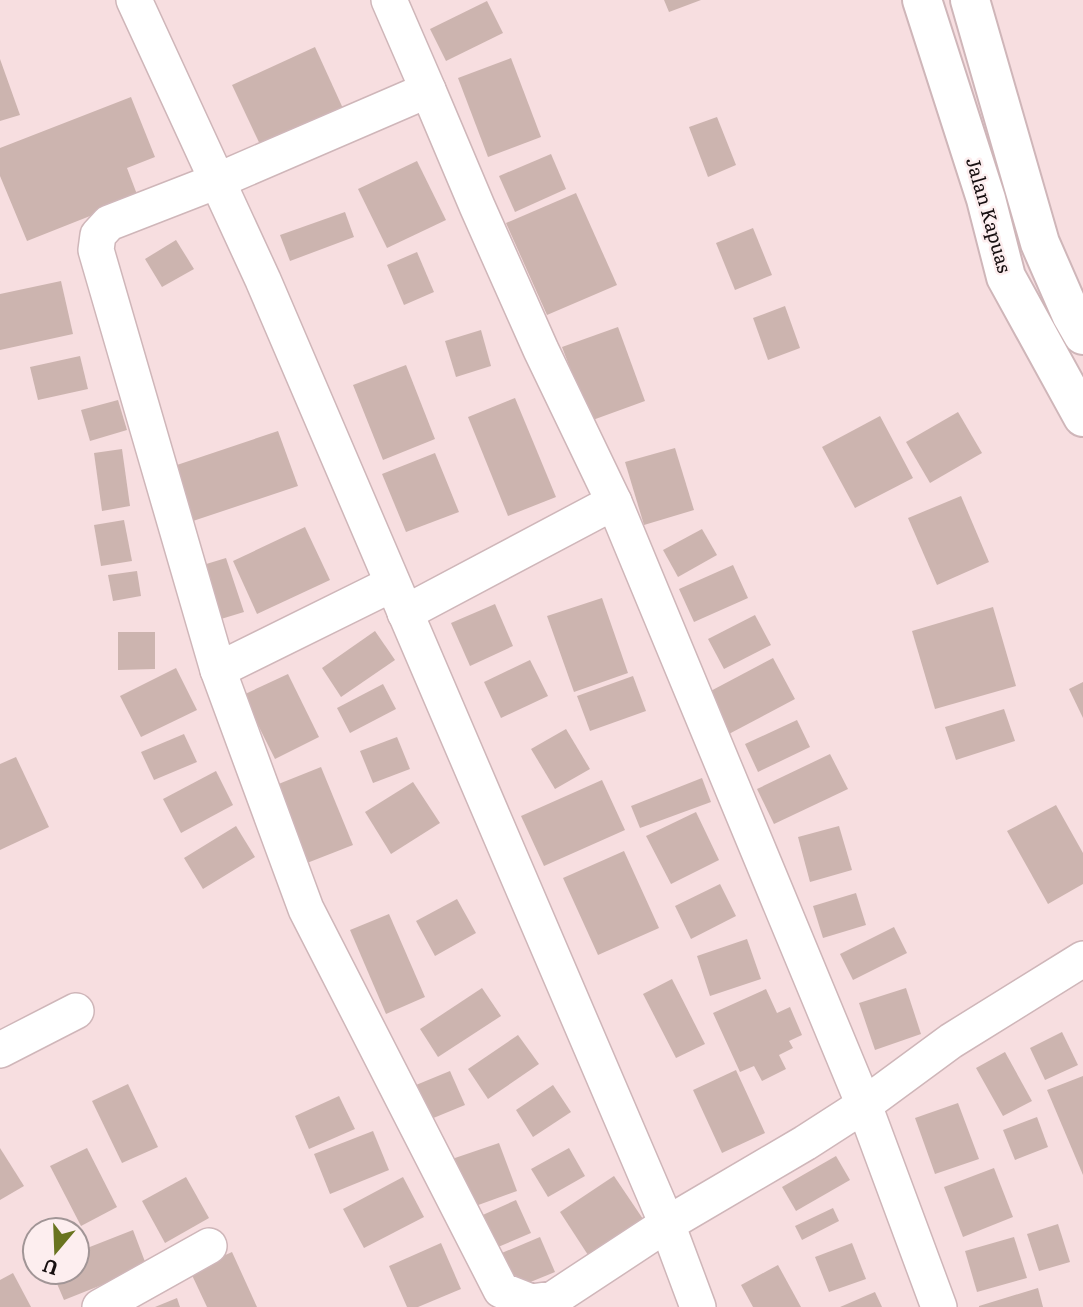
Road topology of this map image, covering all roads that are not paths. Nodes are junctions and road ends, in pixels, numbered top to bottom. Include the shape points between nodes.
1 (134, 0) edge
2 (389, 0) edge
3 (922, 0) edge
4 (970, 0) edge
5 (428, 90) junction
6 (217, 181) junction
7 (1083, 335) edge
8 (1083, 417) edge
9 (614, 502) junction
10 (399, 598) junction
11 (218, 670) junction
12 (1080, 969) edge
13 (76, 1011) dead end
14 (0, 1050) edge
15 (864, 1105) junction
16 (667, 1224) junction
17 (208, 1246) dead end
18 (100, 1307) edge
19 (698, 1307) edge
20 (939, 1307) edge

1 - 6 street
2 - 5 street
3 - 8 street, Jalan Kapuas via 1006,277
4 - 7 street via 1040,243
5 - 6 street
5 - 9 street via 535,338
6 - 10 street
6 - 11 street via 109,223 98,235 96,250
9 - 10 street
9 - 15 street
10 - 11 street
10 - 16 street
11 - 16 street via 306,909 501,1290 531,1302 553,1298
12 - 15 street via 951,1041
13 - 14 street
15 - 16 street
15 - 20 street
16 - 19 street
17 - 18 street

